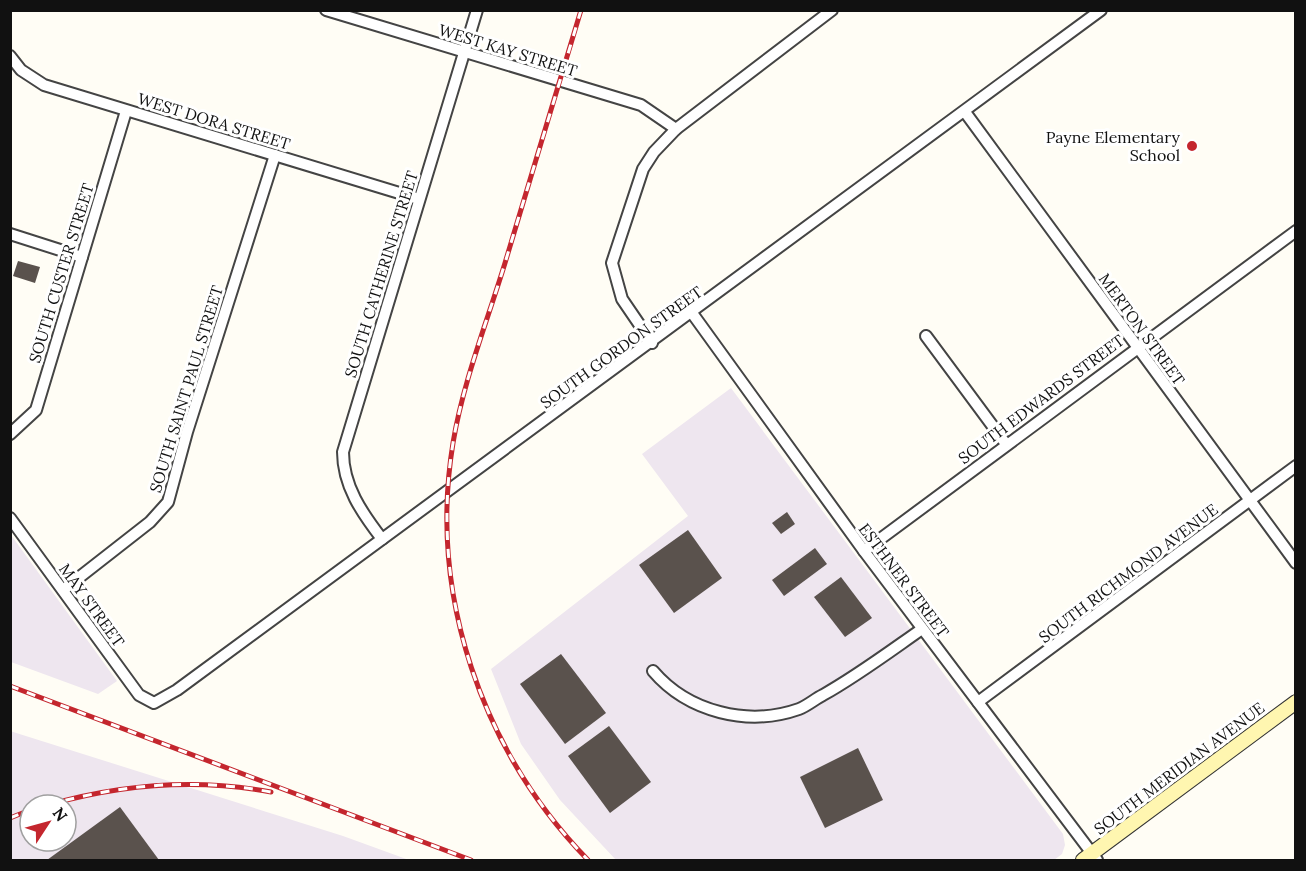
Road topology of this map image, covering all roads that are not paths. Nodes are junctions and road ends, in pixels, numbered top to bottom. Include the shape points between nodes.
1 (326, 10) edge
2 (477, 10) edge
3 (832, 10) edge
4 (1101, 10) edge
5 (465, 53) junction
6 (10, 56) edge
7 (126, 111) junction
8 (964, 112) junction
9 (676, 129) junction
10 (274, 155) junction
11 (419, 199) junction
12 (1296, 231) edge
13 (10, 234) edge
14 (82, 257) junction
15 (692, 313) junction
16 (926, 336) dead end
17 (652, 343) junction
18 (1136, 348) junction
19 (10, 434) edge
20 (1006, 444) junction
21 (1296, 466) edge
22 (1250, 501) junction
23 (10, 518) edge
24 (382, 539) junction
25 (864, 551) junction
26 (1296, 562) edge
27 (63, 590) junction
28 (922, 629) junction
29 (653, 671) dead end
30 (978, 702) junction
31 (1296, 702) edge
32 (154, 703) joint
33 (1091, 858) edge

1 - 5 street, WEST KAY STREET
2 - 5 street, SOUTH CATHERINE STREET
3 - 9 street
4 - 8 street, SOUTH GORDON STREET
5 - 9 street, WEST KAY STREET via 641,105
5 - 11 street, SOUTH CATHERINE STREET
6 - 7 street, WEST DORA STREET via 21,70 44,85
7 - 10 street, WEST DORA STREET
7 - 14 street, SOUTH CUSTER STREET
8 - 15 street, SOUTH GORDON STREET
8 - 18 street, MERTON STREET
9 - 17 street via 644,169 612,263 622,299
10 - 11 street, WEST DORA STREET
10 - 27 street, SOUTH SAINT PAUL STREET via 168,502 150,522
11 - 24 street, SOUTH CATHERINE STREET via 343,452 351,491
12 - 18 street, SOUTH EDWARDS STREET
13 - 14 street
14 - 19 street, SOUTH CUSTER STREET via 36,410
15 - 17 street, SOUTH GORDON STREET
15 - 25 street, ESTHNER STREET
16 - 20 street
17 - 24 street, SOUTH GORDON STREET
18 - 20 street, SOUTH EDWARDS STREET
18 - 22 street, MERTON STREET
20 - 25 street, SOUTH EDWARDS STREET
21 - 22 street, SOUTH RICHMOND AVENUE
22 - 26 street, MERTON STREET
22 - 30 street, SOUTH RICHMOND AVENUE
23 - 27 street, MAY STREET
24 - 32 street, SOUTH GORDON STREET
25 - 28 street, ESTHNER STREET
27 - 32 street, MAY STREET via 139,695
28 - 29 street via 851,679 798,709 747,718 700,707 664,684
28 - 30 street, ESTHNER STREET
30 - 33 street, ESTHNER STREET
31 - 33 main road, SOUTH MERIDIAN AVENUE

